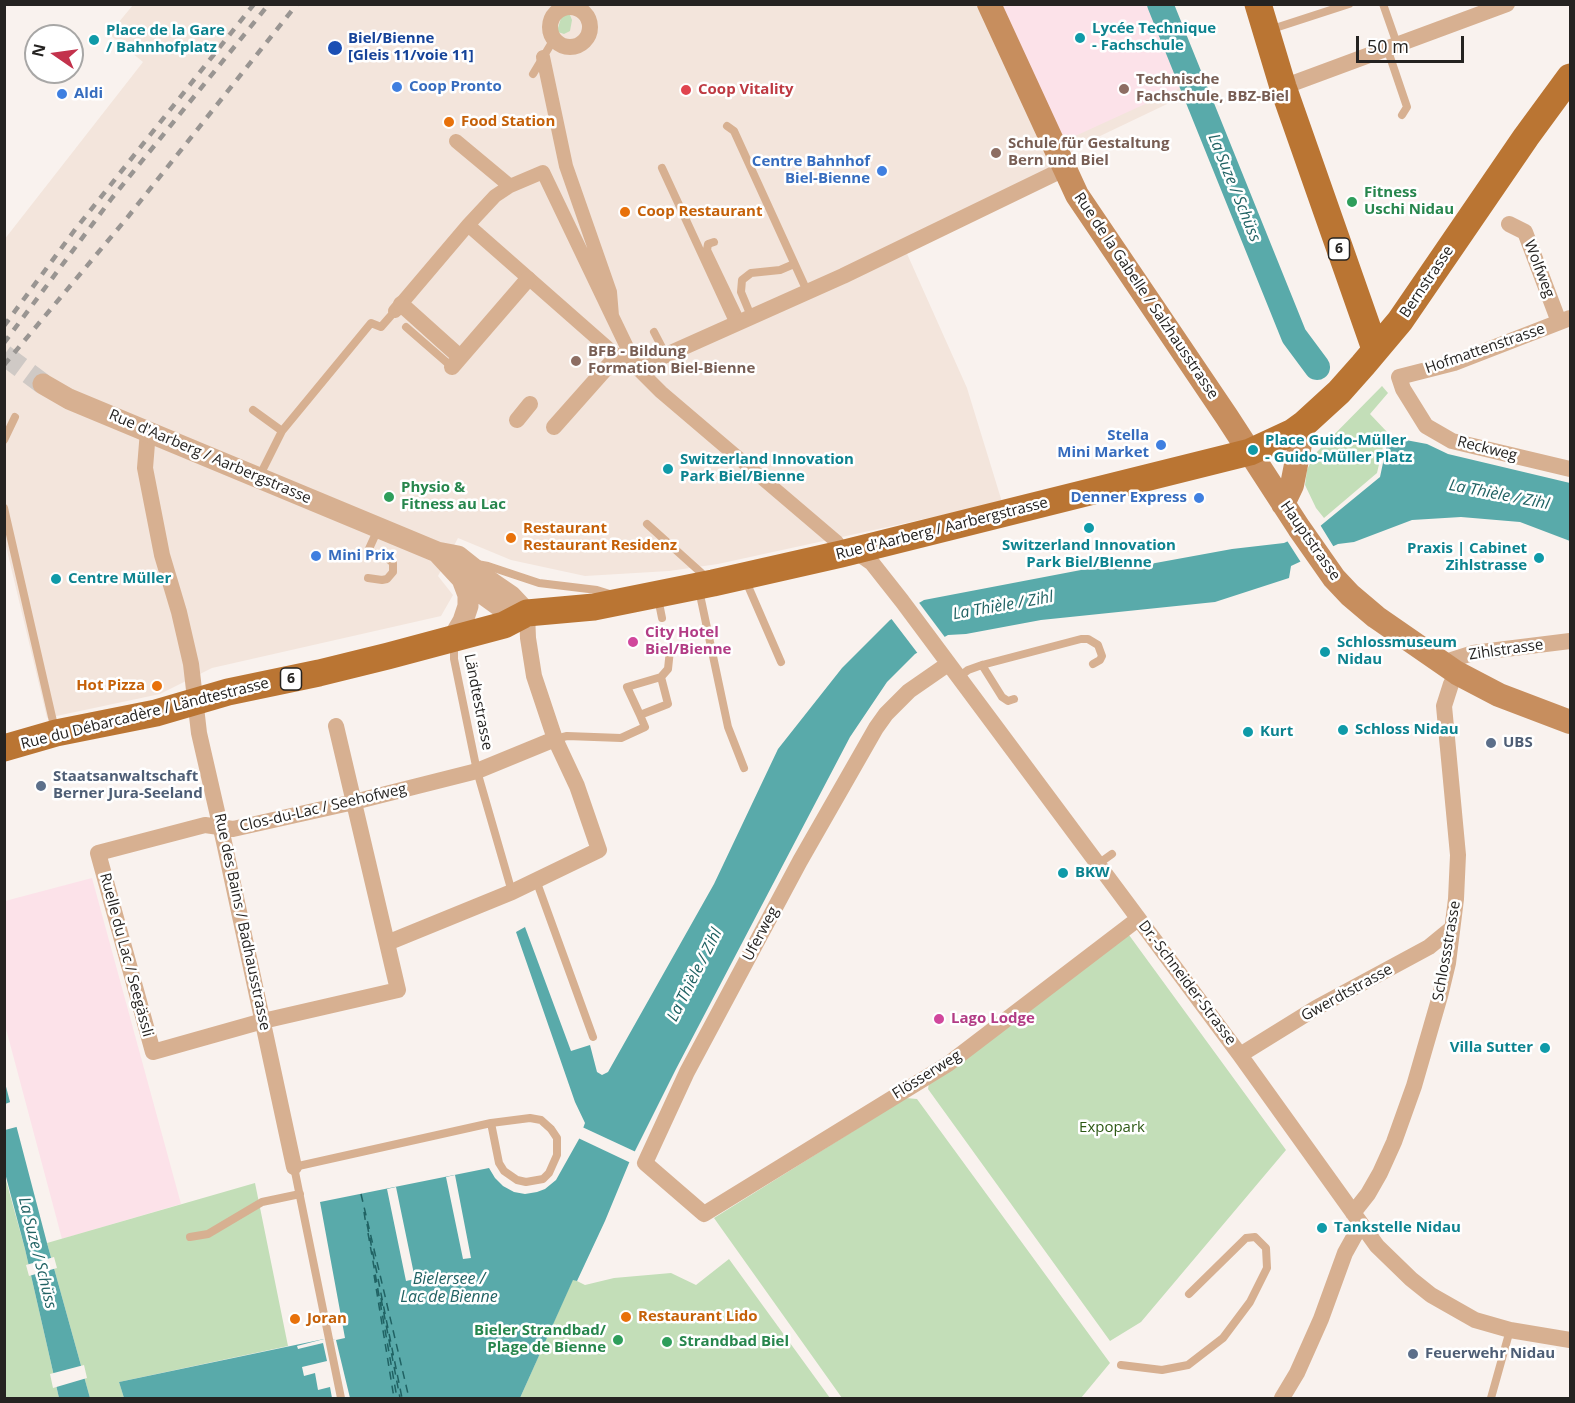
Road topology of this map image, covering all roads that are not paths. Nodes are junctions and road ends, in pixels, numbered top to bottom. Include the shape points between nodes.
1 (989, 4) edge
2 (1258, 4) edge
3 (1349, 4) edge
4 (1383, 4) edge
5 (1507, 4) edge
6 (567, 6) edge
7 (1462, 12) edge
8 (1266, 31) junction
9 (554, 39) junction
10 (1392, 46) junction
11 (543, 57) junction
12 (532, 74) dead end
13 (1570, 77) edge
14 (1283, 87) junction
15 (1402, 115) dead end
16 (727, 126) dead end
17 (456, 141) dead end
18 (662, 168) dead end
19 (1064, 169) junction
20 (510, 186) junction
21 (468, 225) junction
22 (1509, 225) dead end
23 (714, 242) dead end
24 (795, 264) junction
25 (528, 279) junction
26 (807, 291) junction
27 (398, 308) junction
28 (612, 316) junction
29 (742, 320) junction
30 (1565, 320) edge
31 (406, 327) dead end
32 (654, 332) dead end
33 (1375, 350) junction
34 (666, 355) junction
35 (616, 356) junction
36 (456, 362) junction
37 (637, 368) junction
38 (1399, 377) joint
39 (43, 384) tunnel mouth
40 (530, 404) dead end
41 (254, 410) dead end
42 (15, 417) dead end
43 (517, 420) dead end
44 (1304, 424) junction
45 (554, 427) dead end
46 (282, 430) junction
47 (148, 432) junction
48 (4, 440) edge
49 (1250, 452) junction
50 (1570, 469) edge
51 (259, 478) junction
52 (1283, 504) junction
53 (4, 508) edge
54 (647, 525) dead end
55 (379, 528) junction
56 (846, 546) junction
57 (466, 571) junction
58 (744, 576) junction
59 (368, 578) dead end
60 (706, 585) junction
61 (651, 604) junction
62 (527, 613) junction
63 (453, 638) junction
64 (1570, 641) edge
65 (670, 650) dead end
66 (781, 662) dead end
67 (1093, 664) dead end
68 (982, 665) junction
69 (950, 666) junction
70 (1452, 670) junction
71 (661, 677) junction
72 (1014, 699) dead end
73 (194, 702) junction
74 (640, 715) junction
75 (1570, 722) edge
76 (336, 726) dead end
77 (56, 733) junction
78 (555, 739) junction
79 (4, 748) edge
80 (744, 768) dead end
81 (477, 771) junction
82 (354, 802) junction
83 (221, 827) junction
84 (98, 853) joint
85 (536, 880) junction
86 (512, 892) junction
87 (1138, 919) junction
88 (1451, 928) junction
89 (387, 943) junction
90 (263, 1022) junction
91 (593, 1037) dead end
92 (1240, 1055) junction
93 (491, 1123) junction
94 (294, 1167) junction
95 (300, 1194) junction
96 (1353, 1213) junction
97 (704, 1214) joint
98 (1363, 1227) junction
99 (190, 1237) dead end
100 (1189, 1294) dead end
101 (1510, 1330) junction
102 (1570, 1340) edge
103 (1121, 1365) dead end
104 (341, 1398) edge
105 (1282, 1398) edge
106 (1491, 1398) edge

1 - 19 main road, Rue de la Gabelle / Salzhausstrasse
2 - 8 main road, 6
3 - 8 lane
4 - 10 lane
5 - 7 street
6 - 9 street via 551,20
6 - 9 street via 584,12 590,22 589,35 576,47 564,47
7 - 10 street
8 - 14 main road, 6
9 - 11 lane
10 - 14 street
10 - 15 lane via 1407,107
11 - 12 lane
11 - 28 street via 566,166 610,292
13 - 33 main road, Bernstrasse via 1400,321
14 - 33 main road, 6
16 - 24 lane via 734,131
17 - 20 street
18 - 29 lane
19 - 26 street
19 - 49 main road, Rue de la Gabelle / Salzhausstrasse via 1077,195
20 - 21 street
20 - 28 street via 543,172
21 - 25 street
21 - 27 street
22 - 30 street, Wolfweg via 1525,232
23 - 29 lane via 708,244 707,250
24 - 26 lane
24 - 29 lane via 752,273 742,280
25 - 35 street
25 - 36 street
26 - 29 street
27 - 36 street
27 - 46 lane via 381,327 371,323
28 - 37 street
29 - 34 street
30 - 38 street, Hofmattenstrasse via 1454,363
31 - 36 lane
32 - 34 lane
33 - 44 main road, Bernstrasse via 1339,392
34 - 37 street
35 - 37 street
35 - 45 street
37 - 56 street
38 - 50 street, Reckweg via 1426,426 1452,441
39 - 47 street, Rue d'Aarberg / Aarbergstrasse
40 - 43 street
41 - 46 lane
42 - 48 lane
44 - 49 main road, Bernstrasse
44 - 52 main road via 1292,485
46 - 51 lane
47 - 51 street, Rue d'Aarberg / Aarbergstrasse
47 - 73 street, Rue des Bains / Badhausstrasse via 145,468 162,555 191,664
49 - 52 main road, Hauptstrasse
49 - 56 main road, Rue d'Aarberg / Aarbergstrasse via 1005,514
51 - 55 street, Rue d'Aarberg / Aarbergstrasse
52 - 70 main road, Hauptstrasse via 1334,578 1359,602
53 - 77 lane
54 - 60 lane
55 - 57 street, Rue d'Aarberg / Aarbergstrasse via 437,552
55 - 59 lane via 368,551 386,557 393,563 393,572 387,579
56 - 58 main road, Rue d'Aarberg / Aarbergstrasse
56 - 69 street, Dr.-Schneider-Strasse via 872,563
57 - 61 lane, Rue d'Aarberg / Aarbergstrasse via 488,566 539,583 597,590
57 - 62 street, Rue d'Aarberg / Aarbergstrasse via 498,605
57 - 63 street via 468,606
58 - 60 main road, Rue d'Aarberg / Aarbergstrasse
58 - 66 lane
60 - 61 main road, Rue d'Aarberg / Aarbergstrasse / 6
60 - 80 lane via 728,727
61 - 62 main road, Rue d'Aarberg / Aarbergstrasse / 6
62 - 63 main road, Rue du Débarcadère / Ländtestrasse / 6 via 504,625
62 - 78 street via 534,676
63 - 73 main road, Rue du Débarcadère / Ländtestrasse / 6
63 - 81 lane, Ländtestrasse
64 - 70 street, Zihlstrasse via 1473,653 1450,660
65 - 71 lane via 668,669
67 - 68 lane via 1100,660 1101,651 1088,639
68 - 69 lane via 968,670
68 - 72 lane via 1002,698
69 - 87 street, Dr.-Schneider-Strasse via 1105,859
69 - 97 street, Uferweg via 909,690 876,728 687,1072 645,1163
70 - 75 main road, Hauptstrasse via 1499,694
70 - 88 street, Schlossstrasse via 1444,706 1458,855
71 - 74 lane via 668,705
71 - 74 lane via 627,687
73 - 77 main road, Rue du Débarcadère / Ländtestrasse / 6
73 - 83 street, Rue des Bains / Badhausstrasse
74 - 78 lane via 645,727 621,738
76 - 82 street
77 - 79 main road, Rue du Débarcadère / Ländtestrasse / 6
78 - 81 street, Clos-du-Lac / Seehofweg
78 - 85 street via 600,850
81 - 82 street, Clos-du-Lac / Seehofweg
81 - 86 lane
82 - 83 street, Clos-du-Lac / Seehofweg via 233,829
82 - 89 street
83 - 84 street, Clos-du-Lac / Seehofweg via 205,825
83 - 90 street, Rue des Bains / Badhausstrasse
84 - 90 street, Ruelle du Lac / Seegässli via 153,1052
85 - 86 street
85 - 91 lane
86 - 89 street
87 - 92 street, Dr.-Schneider-Strasse
87 - 97 street, Flösserweg via 948,1064
88 - 92 street, Gwerdtstrasse via 1429,947 1316,1008
88 - 96 street, Schlossstrasse via 1448,963 1414,1086 1380,1173
89 - 90 street via 398,990
90 - 94 street, Rue des Bains / Badhausstrasse
92 - 96 street, Dr.-Schneider-Strasse
93 - 93 lane via 504,1171 526,1182 543,1179 549,1173 558,1146 551,1129 541,1120
93 - 94 lane
94 - 95 lane
95 - 99 lane via 262,1202 208,1234
95 - 104 lane
96 - 98 street, Dr.-Schneider-Strasse
98 - 101 street, Dr.-Schneider-Strasse via 1377,1246 1431,1295 1475,1320
98 - 105 street via 1345,1253 1321,1319
100 - 103 lane via 1246,1238 1255,1237 1266,1248 1267,1268 1250,1302 1223,1338 1188,1365 1162,1370
101 - 102 street, Dr.-Schneider-Strasse
101 - 106 lane

